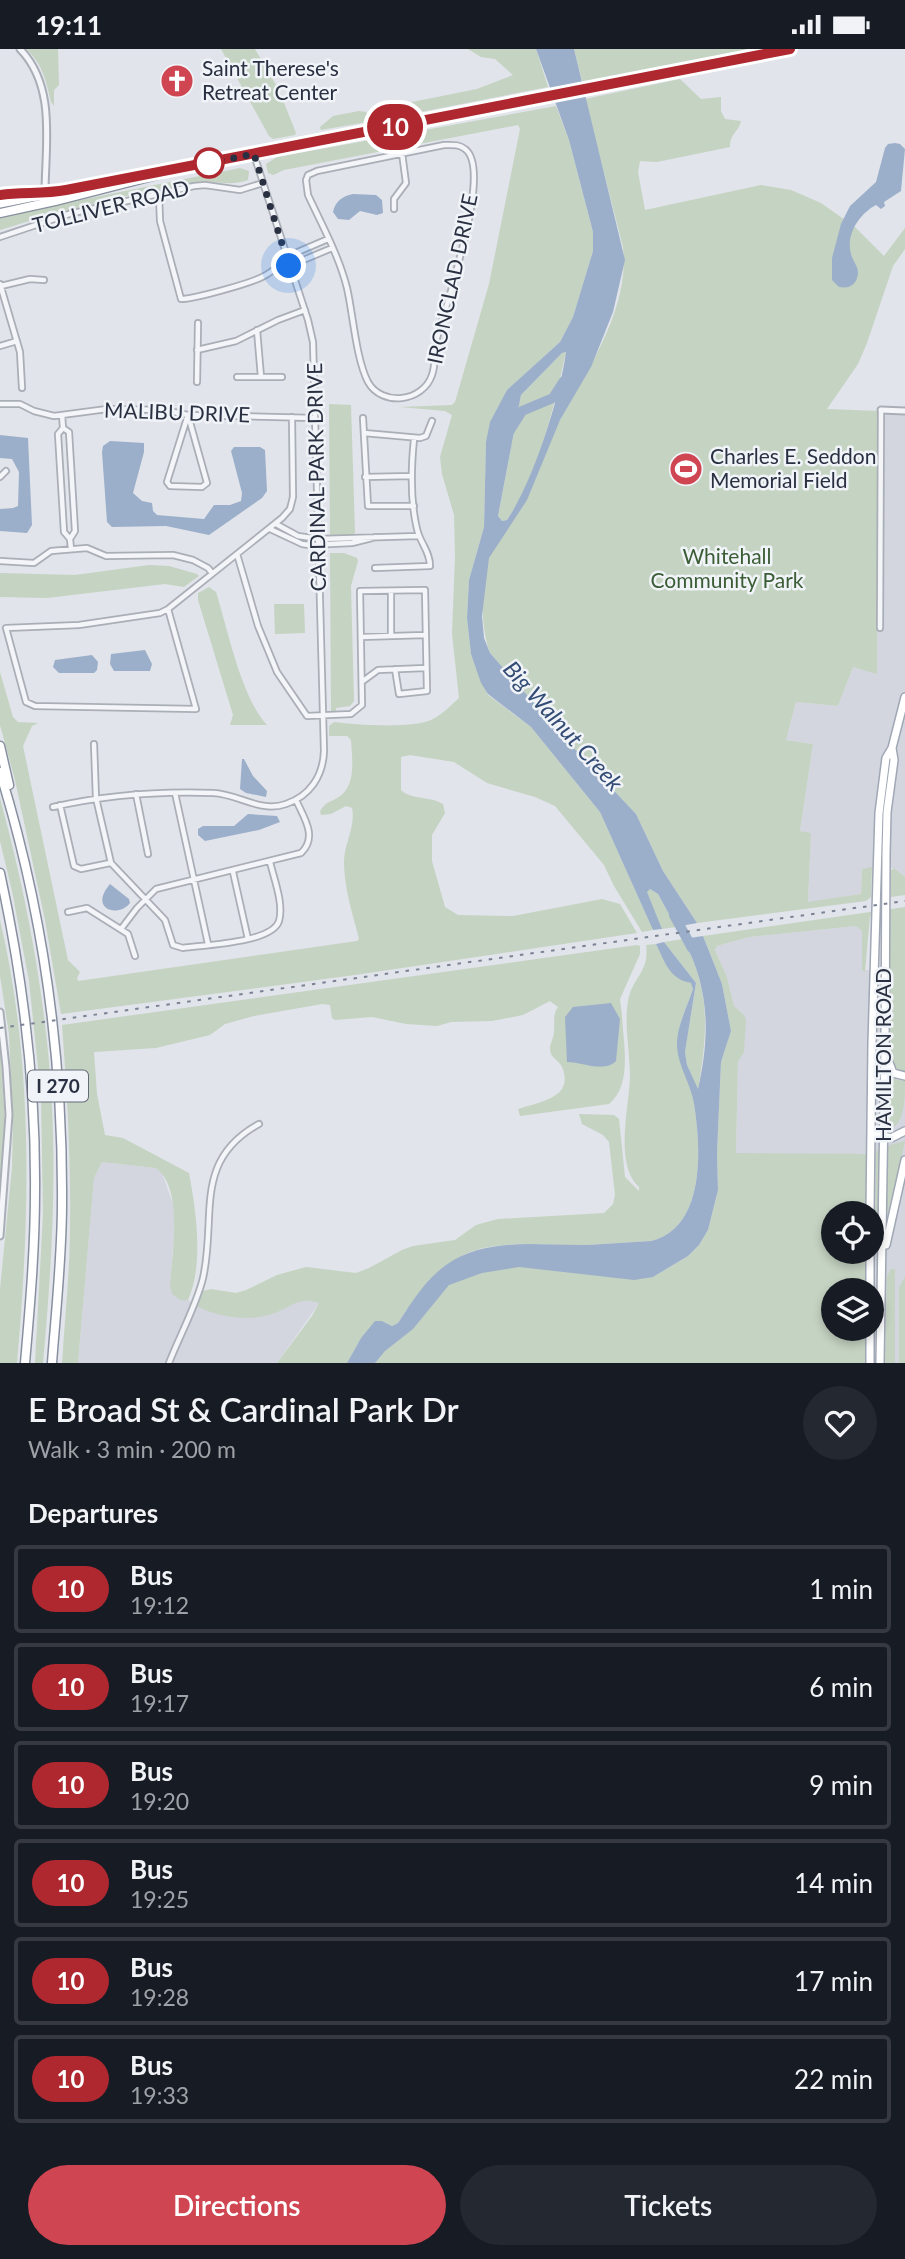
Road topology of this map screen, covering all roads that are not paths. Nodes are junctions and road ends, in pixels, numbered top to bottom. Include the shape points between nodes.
1 (20, 49) edge
2 (790, 49) edge
3 (402, 153) junction
4 (254, 154) junction
5 (180, 169) junction
6 (263, 183) junction
7 (46, 194) junction
8 (159, 194) junction
9 (0, 195) edge
10 (0, 204) edge
11 (394, 209) dead end
12 (0, 213) edge
13 (0, 237) edge
14 (328, 239) junction
15 (332, 247) junction
16 (288, 261) junction
17 (44, 279) dead end
18 (0, 286) edge
19 (305, 310) junction
20 (198, 323) dead end
21 (257, 330) junction
22 (17, 341) junction
23 (0, 346) edge
24 (197, 350) junction
25 (237, 377) dead end
26 (261, 377) junction
27 (282, 377) dead end
28 (197, 382) dead end
29 (22, 388) dead end
30 (0, 404) edge
31 (881, 410) joint
32 (905, 411) edge
33 (62, 415) junction
34 (188, 415) junction
35 (292, 417) junction
36 (315, 418) junction
37 (363, 418) dead end
38 (432, 421) dead end
39 (63, 428) junction
40 (364, 433) junction
41 (414, 439) junction
42 (6, 471) dead end
43 (412, 476) junction
44 (0, 477) edge
45 (365, 477) junction
46 (414, 506) junction
47 (276, 524) junction
48 (270, 529) junction
49 (419, 536) junction
50 (70, 539) junction
51 (319, 542) junction
52 (71, 549) junction
53 (237, 554) junction
54 (0, 561) edge
55 (374, 568) dead end
56 (212, 573) junction
57 (391, 591) junction
58 (168, 609) junction
59 (880, 628) dead end
60 (391, 635) junction
61 (425, 635) junction
62 (361, 636) junction
63 (425, 668) junction
64 (395, 669) junction
65 (362, 682) junction
66 (905, 697) edge
67 (322, 717) junction
68 (94, 744) dead end
69 (0, 746) edge
70 (892, 748) junction
71 (0, 772) edge
72 (136, 793) junction
73 (175, 793) junction
74 (96, 798) junction
75 (296, 800) junction
76 (60, 806) junction
77 (52, 807) dead end
78 (13, 813) junction
79 (148, 854) dead end
80 (270, 862) junction
81 (111, 863) junction
82 (233, 871) junction
83 (0, 873) edge
84 (193, 880) junction
85 (0, 886) edge
86 (5, 897) junction
87 (145, 898) junction
88 (68, 912) dead end
89 (121, 929) junction
90 (248, 939) junction
91 (208, 944) junction
92 (135, 956) dead end
93 (0, 1012) edge
94 (885, 1044) junction
95 (905, 1076) edge
96 (259, 1125) dead end
97 (905, 1131) edge
98 (871, 1133) junction
99 (884, 1138) junction
100 (0, 1140) edge
101 (8, 1140) junction
102 (905, 1160) edge
103 (870, 1201) edge
104 (883, 1201) edge
105 (0, 1230) edge
106 (0, 1236) edge
107 (884, 1250) edge
108 (882, 1264) edge
109 (870, 1341) edge
110 (25, 1363) edge
111 (52, 1363) edge
112 (169, 1363) edge
113 (870, 1363) edge
114 (880, 1363) edge

1 - 7 street via 37,72 44,94
2 - 4 main road
3 - 11 street via 406,183 394,199
3 - 14 street via 308,175 308,195
3 - 15 street, IRONCLAD DRIVE via 457,145 467,150 474,173 469,222 437,338 432,375 420,391 399,398 382,394 368,381 346,285
4 - 5 main road
4 - 6 street, CARDINAL PARK DRIVE
5 - 7 main road
5 - 12 highway
6 - 8 street, TOLLIVER ROAD via 240,190 205,185
6 - 16 street, CARDINAL PARK DRIVE
7 - 9 main road
7 - 10 main road
8 - 13 street, TOLLIVER ROAD via 69,214
8 - 16 street via 160,221 181,299 263,277
14 - 15 street
14 - 16 street
15 - 16 street
16 - 19 street, CARDINAL PARK DRIVE
17 - 18 street
18 - 22 street
19 - 21 street
19 - 36 street, CARDINAL PARK DRIVE via 313,342
20 - 24 street
21 - 24 street via 236,341
21 - 26 street
22 - 23 street
22 - 29 street
24 - 28 street
25 - 26 street
26 - 27 street
30 - 33 street, MALIBU DRIVE
31 - 32 street
31 - 59 street
33 - 34 street, MALIBU DRIVE via 107,409
33 - 39 street
34 - 34 street via 207,483 202,487 170,486 167,482
34 - 35 street, MALIBU DRIVE
35 - 36 street, MALIBU DRIVE
35 - 47 street via 293,497 290,509
36 - 51 street, CARDINAL PARK DRIVE
37 - 40 street
38 - 41 street via 426,436
39 - 50 street via 58,447 64,531
39 - 50 street via 69,432 75,531
40 - 41 street
40 - 45 street
41 - 43 street
42 - 44 street
43 - 45 street
43 - 46 street
45 - 46 street via 368,506
46 - 49 street
47 - 48 street
47 - 51 street
48 - 51 street via 302,544
48 - 53 street
49 - 51 street
49 - 55 street via 430,566
50 - 52 street
51 - 67 street, CARDINAL PARK DRIVE
52 - 54 street via 51,551 34,562
52 - 56 street via 88,548 116,557 173,555 193,560
53 - 56 street
53 - 67 street via 277,672 303,713
56 - 58 street
57 - 60 street
57 - 61 street via 425,590
57 - 62 street via 360,591
58 - 58 street via 79,625 6,628 24,698 29,705 196,709
60 - 61 street
60 - 62 street
61 - 63 street
62 - 65 street
63 - 64 street
63 - 64 street via 426,691 399,694
64 - 65 street via 377,670
65 - 67 street via 358,711
66 - 70 main road, HAMILTON ROAD
67 - 75 street, CARDINAL PARK DRIVE via 321,768 310,790
68 - 74 street
69 - 78 highway
70 - 94 main road, HAMILTON ROAD
70 - 98 main road, HAMILTON ROAD via 886,758 879,813
71 - 78 highway, I 270
72 - 73 street
72 - 74 street
72 - 79 street
73 - 75 street via 224,795 266,807
73 - 84 street
74 - 76 street
74 - 81 street
75 - 80 street via 309,829 309,844 297,855
76 - 77 street
76 - 81 street via 74,866 81,869
78 - 111 highway, I 270 via 45,967 57,1067 62,1204
80 - 82 street
80 - 90 street via 279,920 260,936
81 - 87 street
82 - 84 street
82 - 90 street
83 - 86 highway, I 270
84 - 87 street via 156,889
84 - 91 street
85 - 86 highway
86 - 110 highway, I 270 via 25,1016 34,1139 34,1243
87 - 89 street
87 - 91 street via 164,920 173,945
88 - 89 street via 87,908
89 - 92 street via 130,937
90 - 91 street
93 - 101 street
94 - 95 main road via 890,1069 896,1076
94 - 99 main road, HAMILTON ROAD
96 - 112 street via 224,1152 214,1177 202,1282
97 - 99 main road
98 - 99 main road
98 - 103 main road, HAMILTON ROAD
99 - 104 main road, HAMILTON ROAD
100 - 101 street
101 - 105 street
102 - 107 main road
105 - 106 street
108 - 114 main road, HAMILTON ROAD
109 - 113 main road

